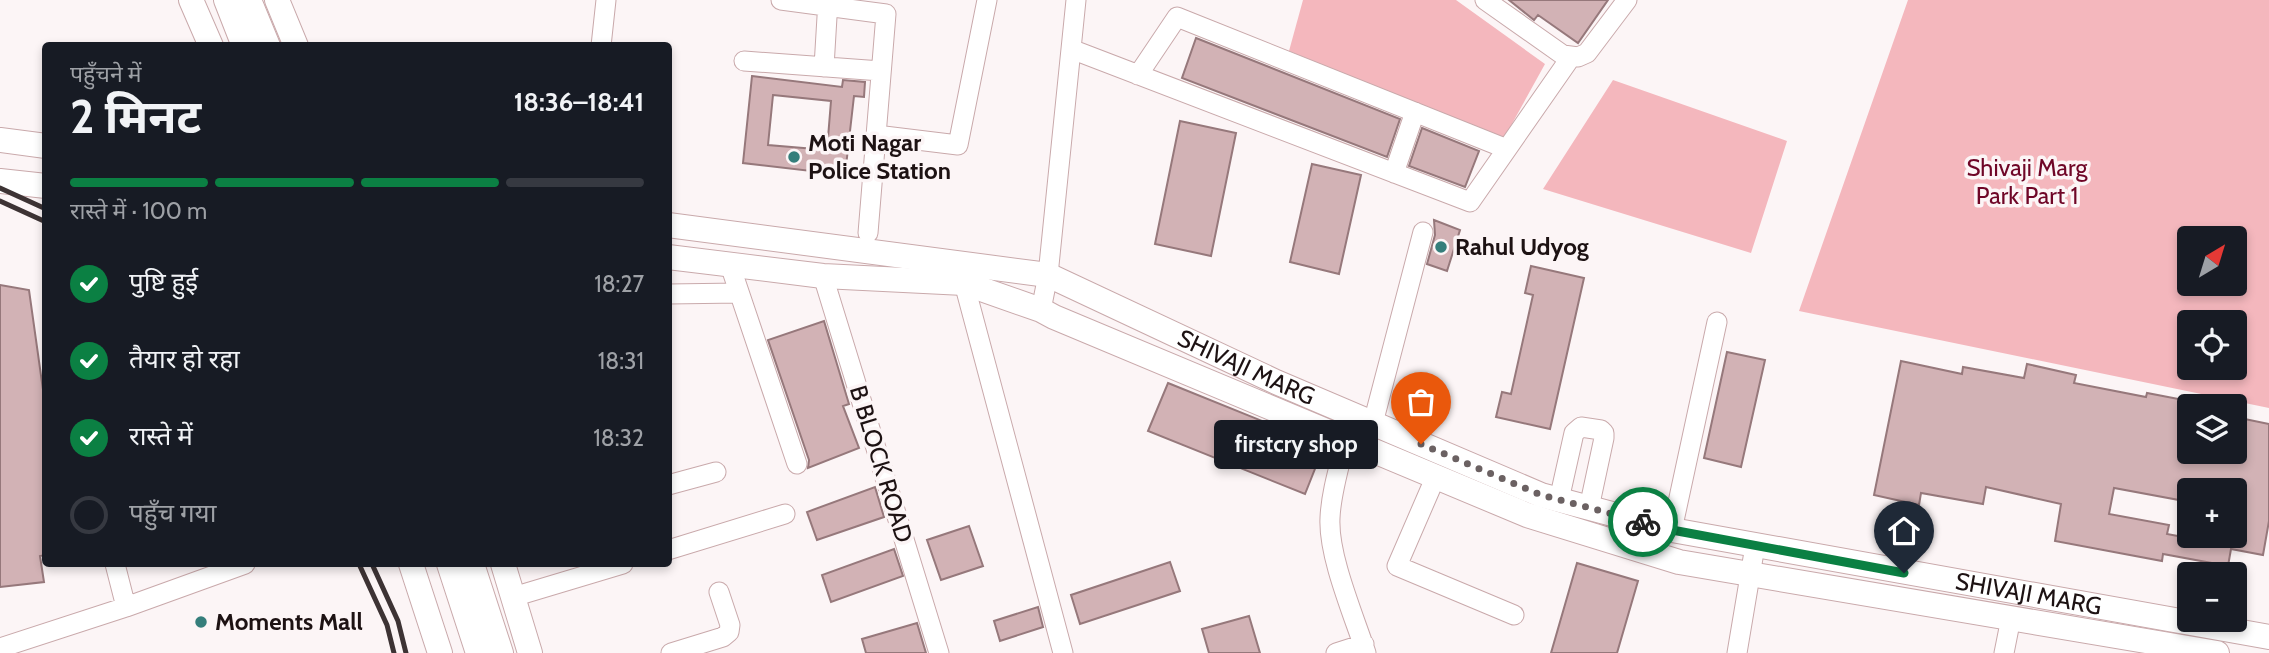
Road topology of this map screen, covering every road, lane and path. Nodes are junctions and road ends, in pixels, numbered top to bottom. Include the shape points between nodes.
1 (226, 0) edge
2 (248, 0) edge
3 (277, 0) edge
4 (606, 0) edge
5 (781, 0) edge
6 (988, 0) edge
7 (1076, 0) edge
8 (1485, 0) edge
9 (1628, 0) edge
10 (828, 3) edge
11 (194, 6) edge
12 (190, 42) edge
13 (209, 42) edge
14 (242, 42) edge
15 (266, 42) edge
16 (294, 42) edge
17 (601, 42) edge
18 (1071, 49) junction
19 (1571, 57) junction
20 (744, 61) dead end
21 (824, 67) junction
22 (881, 71) junction
23 (1138, 75) junction
24 (1415, 112) junction
25 (876, 135) junction
26 (0, 140) edge
27 (42, 145) edge
28 (1507, 149) junction
29 (1394, 173) junction
30 (0, 181) edge
31 (42, 186) edge
32 (672, 226) edge
33 (1423, 232) dead end
34 (869, 233) dead end
35 (672, 258) edge
36 (730, 265) junction
37 (1048, 275) junction
38 (823, 276) junction
39 (964, 283) junction
40 (672, 293) edge
41 (739, 293) junction
42 (1041, 310) junction
43 (1717, 322) dead end
44 (1373, 423) junction
45 (1346, 439) junction
46 (797, 464) dead end
47 (716, 472) dead end
48 (1436, 476) junction
49 (672, 484) edge
50 (1559, 500) junction
51 (1589, 508) junction
52 (785, 514) dead end
53 (1672, 530) junction
54 (1755, 546) junction
55 (672, 549) edge
56 (116, 567) edge
57 (237, 567) edge
58 (412, 567) edge
59 (504, 567) edge
60 (614, 567) edge
61 (464, 573) edge
62 (1750, 574) junction
63 (719, 592) dead end
64 (513, 597) junction
65 (125, 607) junction
66 (1514, 615) dead end
67 (2011, 618) junction
68 (2269, 637) edge
69 (2137, 646) edge
70 (0, 648) edge
71 (1365, 649) edge
72 (440, 653) edge
73 (478, 653) edge
74 (501, 653) edge
75 (530, 653) edge
76 (671, 653) edge
77 (939, 653) edge
78 (1063, 653) edge
79 (1336, 653) edge
80 (1737, 653) edge
81 (2004, 653) edge
82 (2217, 653) edge

1 - 14 main road
2 - 15 main road
3 - 16 main road
4 - 17 street
5 - 10 street
6 - 25 street via 958,145
7 - 18 street
8 - 19 street
9 - 19 street via 1587,53
10 - 21 street
10 - 22 street via 886,14
11 - 12 main road
11 - 13 main road
18 - 23 street
18 - 37 street
19 - 28 street
20 - 21 street
21 - 22 street
22 - 25 street
23 - 24 street via 1177,17
23 - 29 street
24 - 28 street
24 - 29 street
25 - 34 street
26 - 27 main road
28 - 29 street via 1470,202
30 - 31 main road
32 - 37 main road, SHIVAJI MARG
33 - 44 street
35 - 36 main road, SHIVAJI MARG
36 - 38 main road, SHIVAJI MARG
36 - 41 street
37 - 42 street
37 - 44 main road, SHIVAJI MARG
38 - 39 main road, SHIVAJI MARG
38 - 77 street, B BLOCK ROAD
39 - 42 main road, SHIVAJI MARG
39 - 78 street
40 - 41 street
41 - 46 street
42 - 45 main road, SHIVAJI MARG
43 - 53 street
44 - 50 main road, SHIVAJI MARG
45 - 48 main road, SHIVAJI MARG
45 - 71 street via 1331,504 1330,535
47 - 49 street
48 - 62 main road, SHIVAJI MARG via 1527,515 1679,562
48 - 66 street via 1397,566
50 - 51 main road, SHIVAJI MARG
50 - 51 street via 1574,433 1581,427 1601,430 1604,438
51 - 53 main road, SHIVAJI MARG
52 - 55 street
53 - 54 main road, SHIVAJI MARG
54 - 62 street
54 - 68 main road, SHIVAJI MARG
56 - 65 street
57 - 65 street
58 - 72 main road
59 - 64 main road
60 - 64 street
61 - 73 main road
61 - 74 main road
62 - 67 main road, SHIVAJI MARG
62 - 80 street
63 - 76 street via 729,632
64 - 75 main road
65 - 70 street
67 - 69 main road, SHIVAJI MARG
67 - 81 street
69 - 82 main road, SHIVAJI MARG
71 - 79 street

